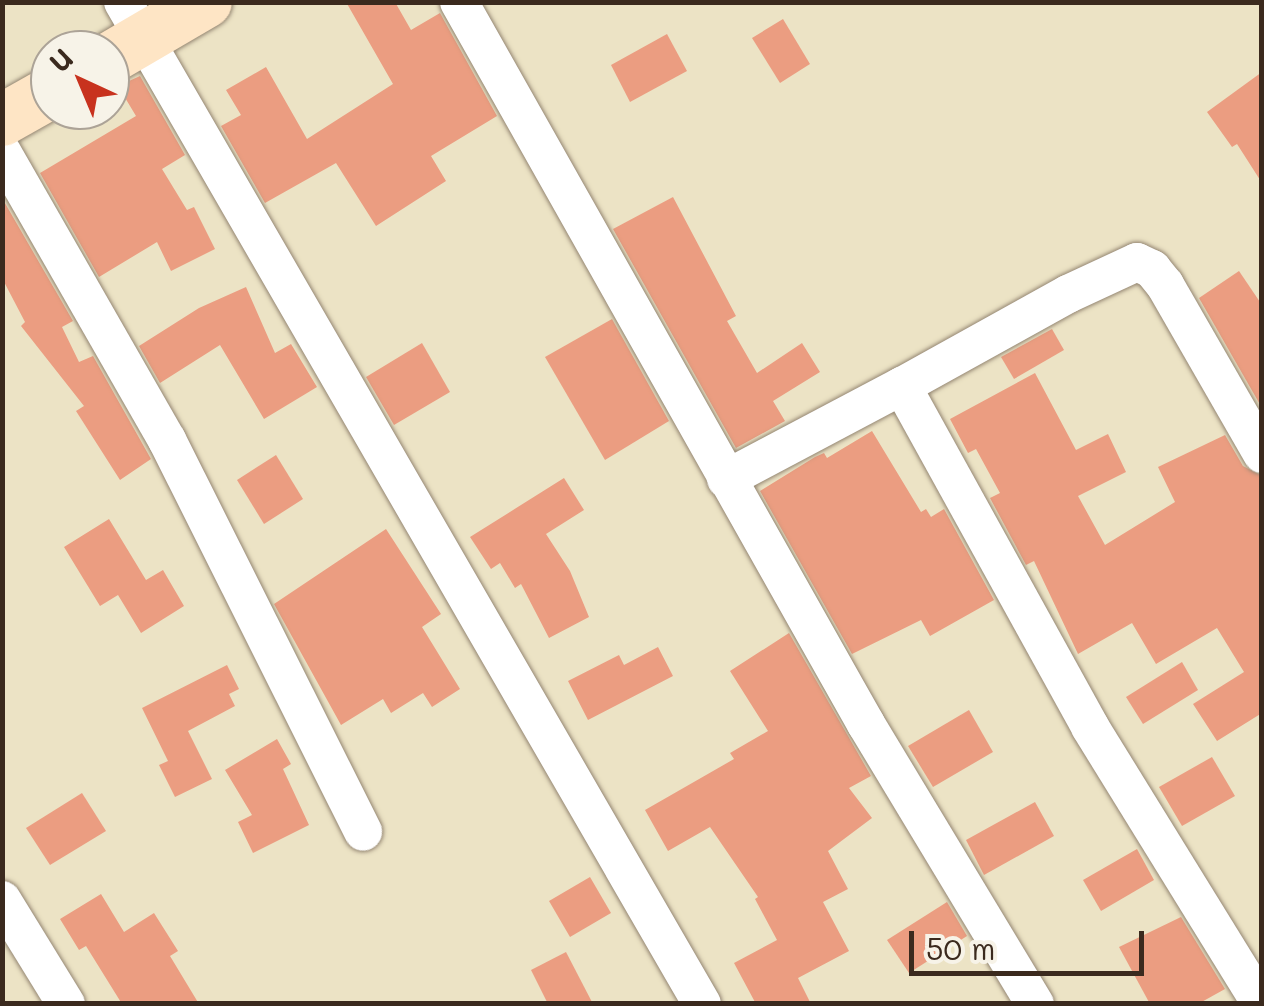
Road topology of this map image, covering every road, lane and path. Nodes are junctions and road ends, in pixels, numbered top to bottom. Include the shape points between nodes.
1 (206, 2) edge
2 (459, 2) edge
3 (130, 31) edge
4 (130, 40) edge
5 (30, 104) edge
6 (2, 120) edge
7 (2, 152) edge
8 (902, 386) junction
9 (1262, 454) edge
10 (726, 479) junction
11 (363, 832) dead end
12 (2, 900) edge
13 (66, 1004) edge
14 (702, 1004) edge
15 (1035, 1004) edge
16 (1261, 1004) edge

1 - 3 street
2 - 10 street
4 - 14 street
5 - 6 street
7 - 11 street via 167,440
8 - 9 street via 1137,262 1165,285
8 - 10 street
8 - 16 street via 1090,728
10 - 15 street
12 - 13 street

